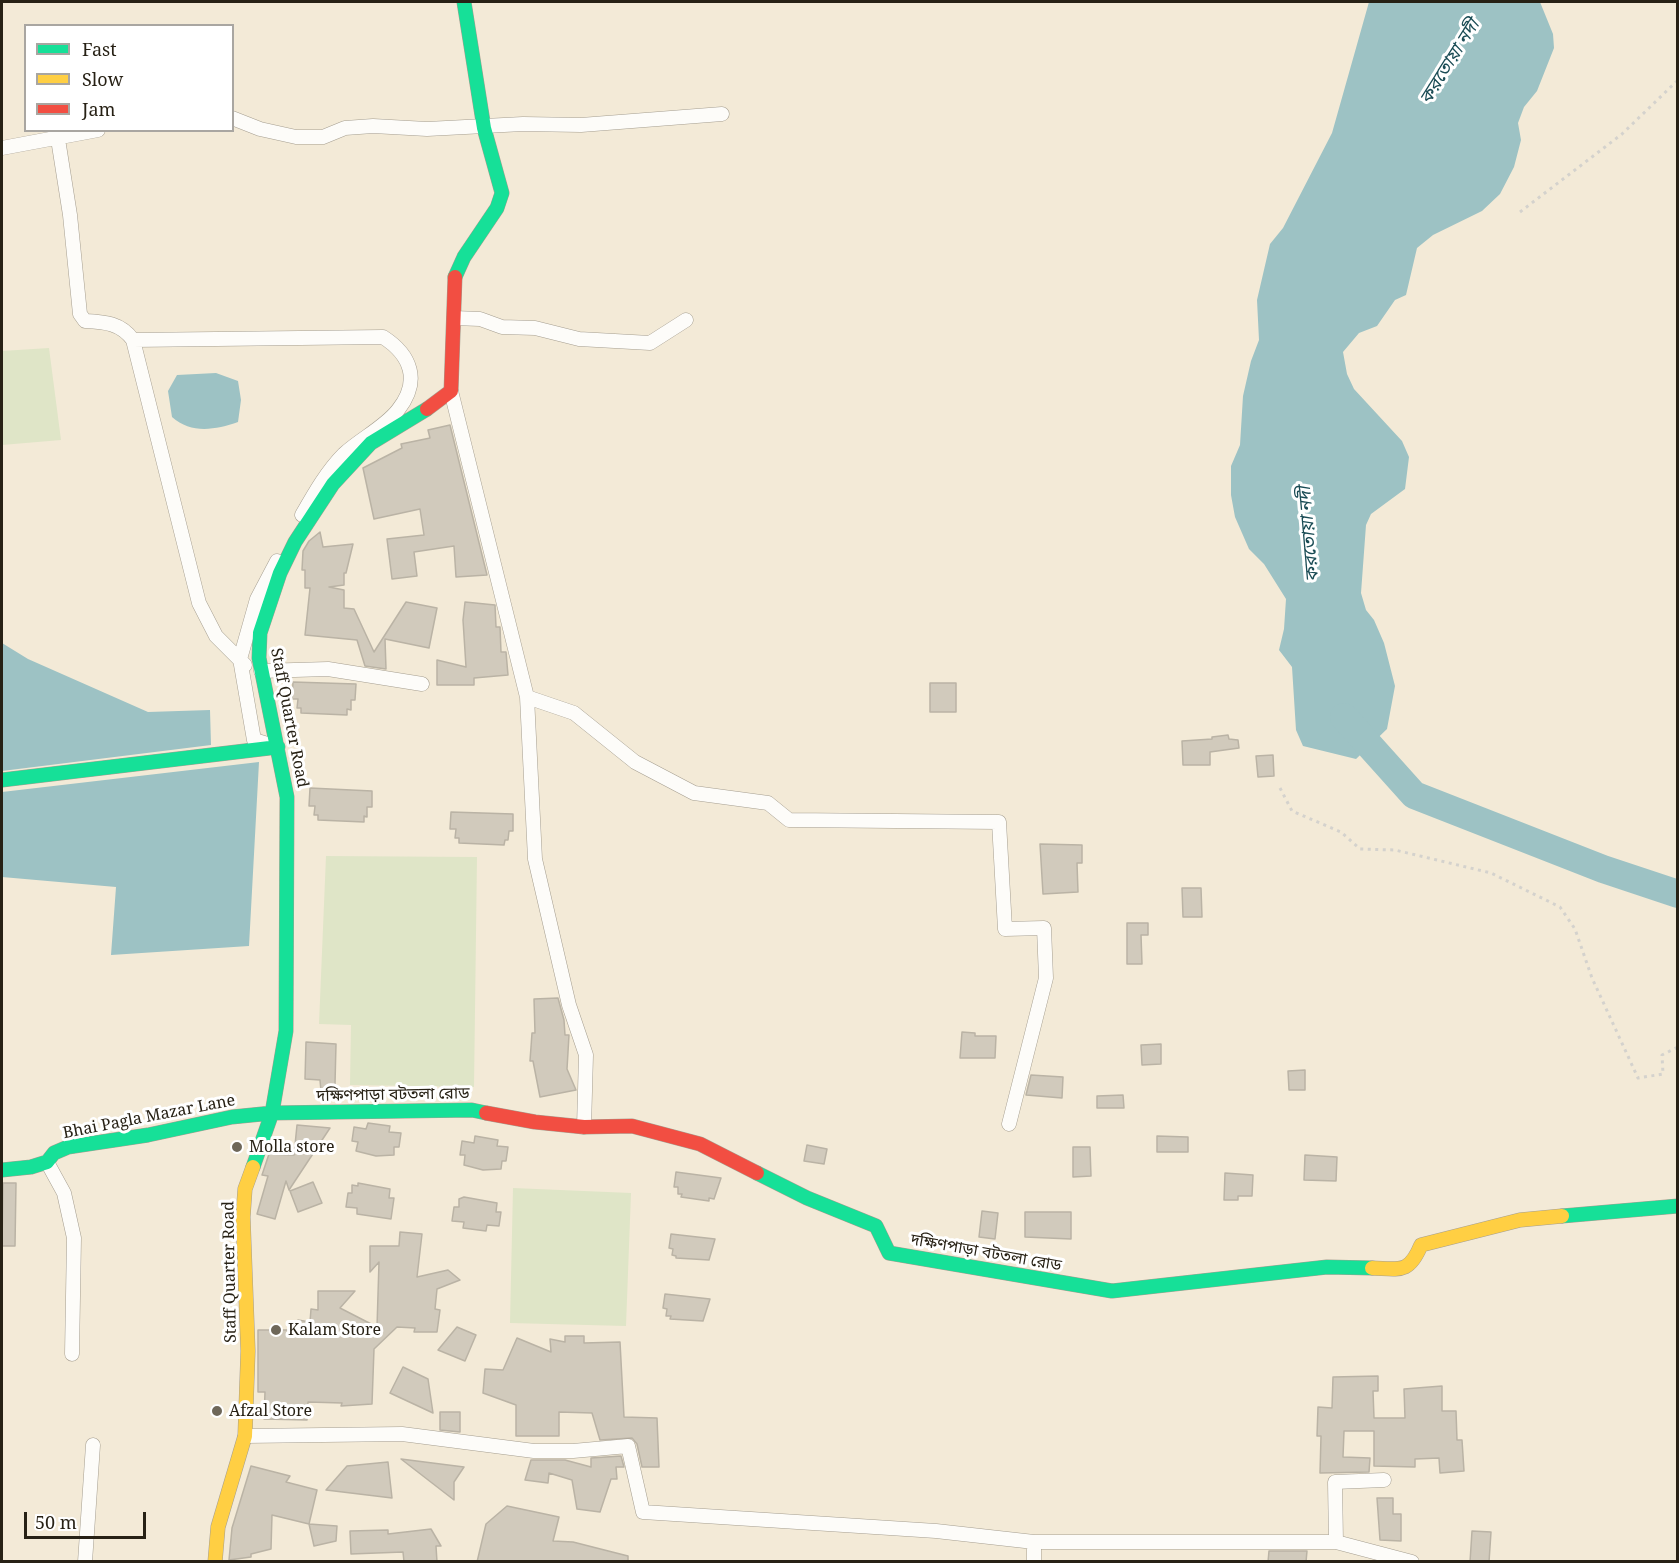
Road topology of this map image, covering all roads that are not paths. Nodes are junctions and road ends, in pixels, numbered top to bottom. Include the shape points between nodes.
1 (464, 2) edge
2 (722, 114) dead end
3 (234, 119) edge
4 (484, 128) junction
5 (89, 132) edge
6 (58, 139) junction
7 (2, 148) edge
8 (454, 318) junction
9 (686, 320) dead end
10 (133, 340) junction
11 (452, 391) junction
12 (242, 662) junction
13 (261, 671) junction
14 (422, 684) dead end
15 (527, 697) junction
16 (278, 747) junction
17 (2, 780) edge
18 (272, 1113) junction
19 (1010, 1124) dead end
20 (584, 1127) junction
21 (47, 1162) junction
22 (2, 1170) edge
23 (1677, 1206) edge
24 (72, 1354) dead end
25 (245, 1436) junction
26 (93, 1445) dead end
27 (1384, 1480) dead end
28 (1034, 1542) junction
29 (1336, 1542) junction
30 (85, 1562) edge
31 (215, 1562) edge
32 (1034, 1562) edge
33 (1412, 1562) edge

1 - 4 street
2 - 4 street
3 - 4 street via 296,137 323,137 345,128 373,126
4 - 8 street via 502,193 455,278
5 - 6 street
6 - 7 street
6 - 10 street via 80,315 85,321 109,322 126,330
8 - 9 street via 480,319 502,327 535,328 579,339 650,343
8 - 11 street
10 - 12 street via 199,603 216,636
10 - 12 street via 383,336 400,347 411,364 406,394 398,410 343,455 295,527 257,599
11 - 13 street, Staff Quarter Road via 427,411 371,443 347,465 319,502 278,577 258,638
11 - 15 street
12 - 16 street via 254,740
13 - 14 street via 328,669
13 - 16 street, Staff Quarter Road
15 - 19 street via 574,713 634,762 694,793 768,803 789,820 999,822 1005,929 1044,928 1046,978
15 - 20 street via 535,859 569,1005 586,1055
16 - 17 street
16 - 18 street, Staff Quarter Road via 287,797 288,994
18 - 20 street, দক্ষিণপাড়া বটতলা রোড via 472,1110
18 - 21 street, Bhai Pagla Mazar Lane via 68,1147 54,1153
18 - 25 street, Staff Quarter Road via 247,1179 243,1202 248,1351
20 - 23 street, দক্ষিণপাড়া বটতলা রোড via 632,1126 700,1144 807,1198 876,1226 889,1253 1112,1291 1328,1267 1404,1269 1414,1262 1421,1245 1520,1220
21 - 22 street, Bhai Pagla Mazar Lane
21 - 24 street via 64,1193 74,1238
25 - 28 street via 402,1434 534,1451 628,1446 643,1512 936,1531
25 - 31 street, Staff Quarter Road via 218,1527
26 - 30 street
27 - 29 street via 1335,1482
28 - 29 street
28 - 32 street
29 - 33 street

